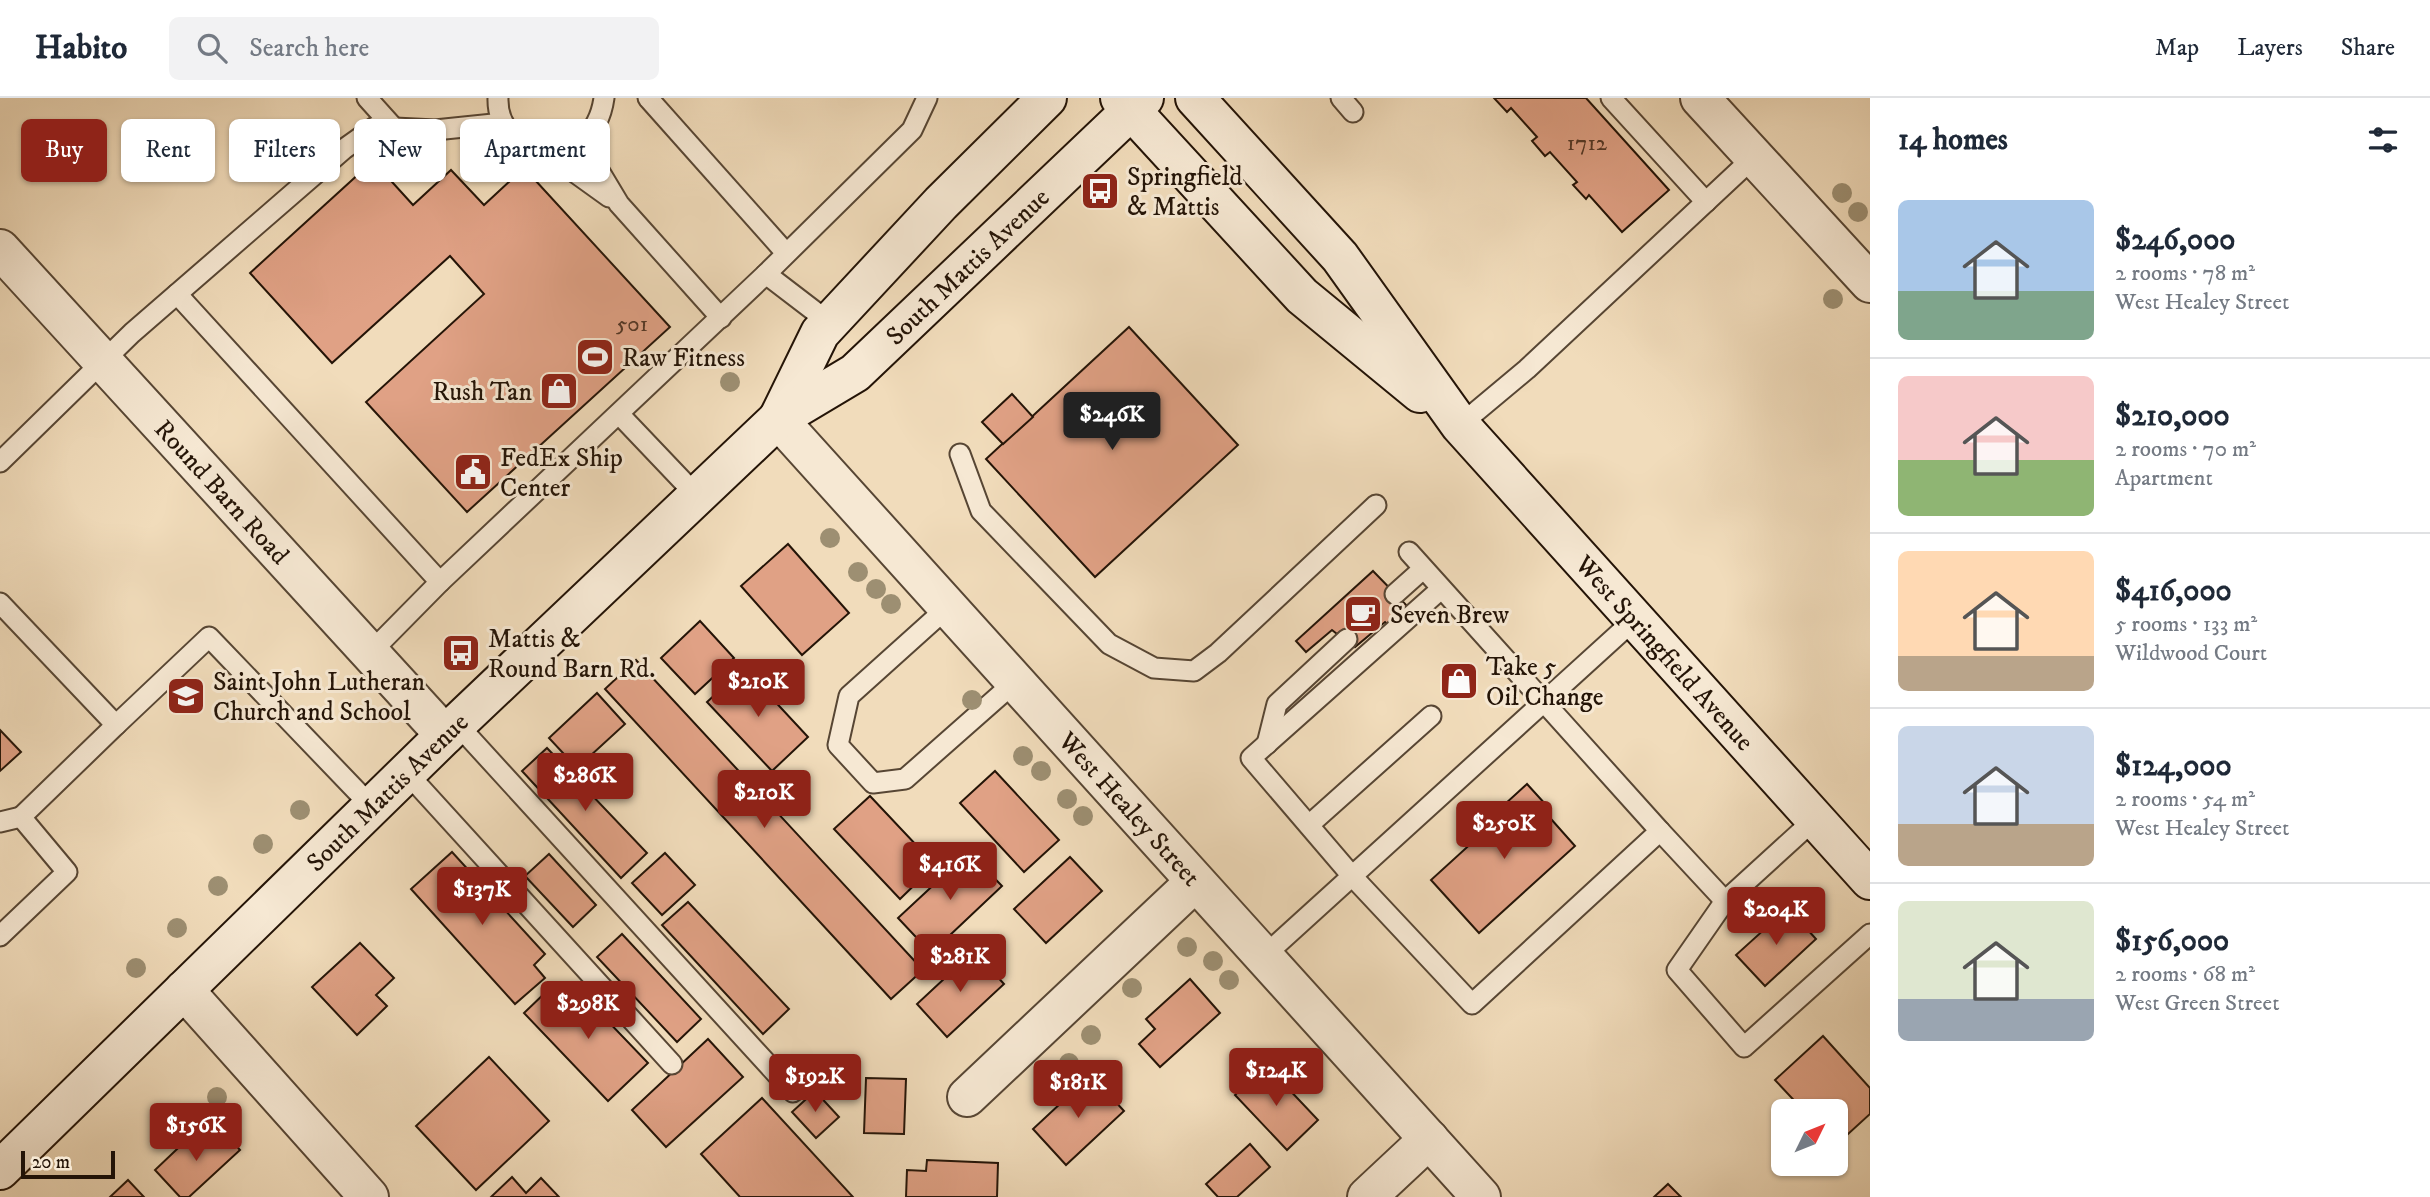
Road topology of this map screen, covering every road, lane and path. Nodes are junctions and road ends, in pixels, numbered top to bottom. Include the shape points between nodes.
1 (367, 98) edge
2 (498, 98) edge
3 (604, 98) edge
4 (648, 98) edge
5 (927, 98) edge
6 (1046, 98) edge
7 (1195, 98) edge
8 (1611, 98) edge
9 (1700, 98) edge
10 (1132, 102) edge
11 (386, 119) edge
12 (502, 119) edge
13 (599, 119) edge
14 (354, 142) edge
15 (1754, 157) junction
16 (589, 182) edge
17 (606, 182) edge
18 (1706, 202) junction
19 (619, 204) junction
20 (0, 249) edge
21 (786, 253) junction
22 (766, 274) junction
23 (1870, 284) edge
24 (177, 294) junction
25 (721, 317) junction
26 (830, 323) junction
27 (103, 361) junction
28 (619, 414) junction
29 (778, 419) junction
30 (1460, 425) junction
31 (960, 454) dead end
32 (0, 463) edge
33 (697, 496) junction
34 (1376, 505) dead end
35 (1409, 552) dead end
36 (1423, 569) junction
37 (440, 582) junction
38 (1441, 589) junction
39 (1395, 594) dead end
40 (0, 603) edge
41 (948, 607) junction
42 (1634, 620) junction
43 (1348, 639) dead end
44 (370, 653) junction
45 (1015, 682) junction
46 (1544, 702) junction
47 (1431, 716) dead end
48 (116, 725) junction
49 (451, 730) junction
50 (1267, 744) junction
51 (407, 773) junction
52 (372, 807) junction
53 (20, 817) junction
54 (1815, 819) junction
55 (0, 822) edge
56 (1309, 825) junction
57 (1660, 831) junction
58 (1352, 876) junction
59 (1870, 880) edge
60 (1195, 882) junction
61 (1725, 901) junction
62 (1870, 934) edge
63 (0, 936) edge
64 (1263, 957) junction
65 (184, 990) junction
66 (673, 1064) dead end
67 (793, 1092) dead end
68 (967, 1097) dead end
69 (1429, 1139) junction
70 (0, 1170) edge
71 (369, 1197) edge
72 (1367, 1197) edge
73 (1481, 1197) edge

1 - 11 lane
2 - 12 lane
3 - 13 lane
4 - 21 lane
5 - 21 lane via 912,130
6 - 26 main road, South Mattis Avenue
7 - 30 main road, West Springfield Avenue via 1340,257
8 - 18 lane
9 - 15 main road
10 - 29 main road, South Mattis Avenue via 855,373
10 - 30 main road, West Springfield Avenue via 1302,296
14 - 24 lane
15 - 18 lane
15 - 23 main road
16 - 19 lane
17 - 19 lane
18 - 30 lane via 1527,369
19 - 25 lane
20 - 27 main road, Round Barn Road
21 - 22 lane
22 - 25 lane
22 - 26 lane
24 - 27 lane
24 - 37 lane
25 - 28 lane
26 - 29 main road, South Mattis Avenue via 820,333
27 - 32 lane
27 - 44 main road, Round Barn Road
28 - 33 lane
28 - 37 lane
29 - 33 main road, South Mattis Avenue
29 - 41 main road, West Healey Street
30 - 42 main road, West Springfield Avenue
31 - 34 lane via 981,511 1109,644 1154,668 1194,671
33 - 49 main road, South Mattis Avenue
35 - 36 lane
36 - 38 lane
36 - 39 lane
37 - 44 lane
38 - 46 lane
38 - 50 lane
40 - 48 lane
41 - 45 main road, West Healey Street
41 - 45 lane via 849,696 838,746 873,783 905,779
42 - 46 lane
42 - 54 main road, West Springfield Avenue
43 - 50 lane via 1277,704
44 - 49 main road, Round Barn Road
45 - 60 main road, West Healey Street
46 - 57 lane
46 - 58 lane
47 - 56 lane
48 - 52 lane via 209,637
48 - 53 lane
49 - 51 main road, South Mattis Avenue
49 - 67 lane
50 - 56 lane via 1251,758
51 - 52 main road, South Mattis Avenue
51 - 66 lane
52 - 65 main road, South Mattis Avenue
53 - 55 lane
53 - 63 lane via 67,872
54 - 59 main road, West Springfield Avenue
54 - 61 lane
56 - 58 lane
57 - 58 lane via 1472,1004
57 - 61 lane
58 - 64 lane
60 - 64 main road, West Healey Street
60 - 68 main road
61 - 62 lane via 1677,970 1744,1047
64 - 69 main road, West Healey Street
65 - 70 main road, South Mattis Avenue
65 - 71 main road
69 - 72 main road
69 - 73 main road, West Healey Street

